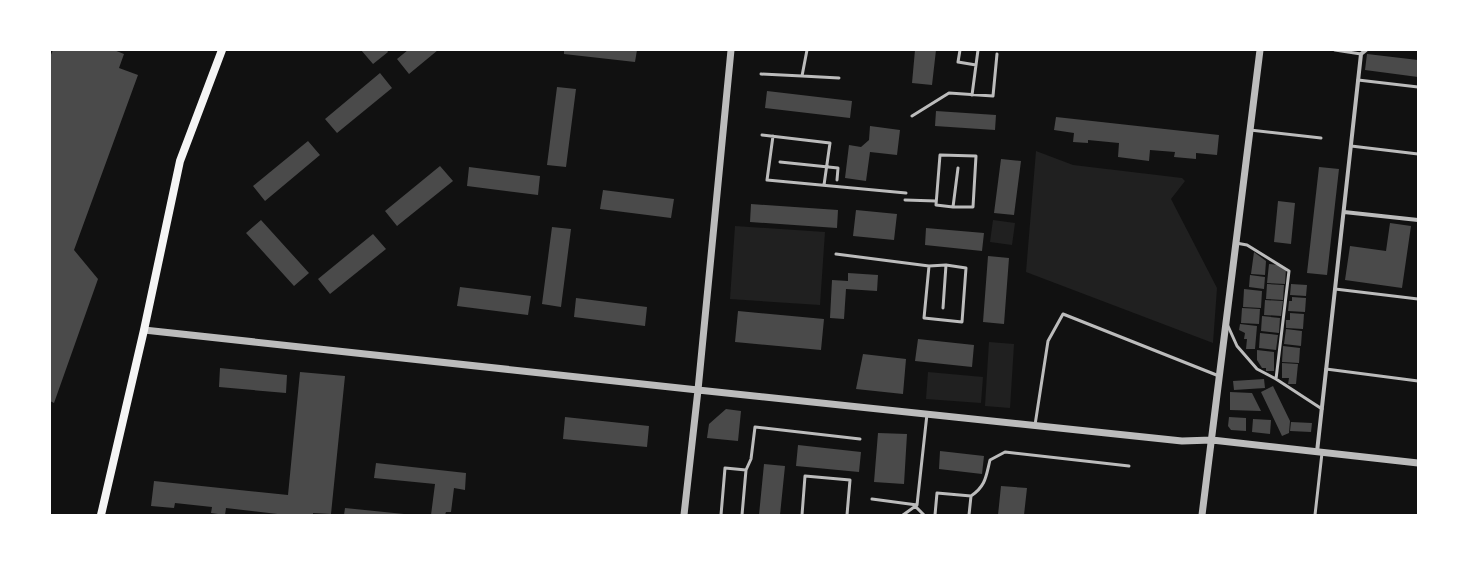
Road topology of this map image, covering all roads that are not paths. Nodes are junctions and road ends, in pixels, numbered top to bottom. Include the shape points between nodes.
1 (222, 50) edge
2 (731, 50) edge
3 (807, 50) edge
4 (960, 50) edge
5 (978, 50) edge
6 (1260, 50) edge
7 (1334, 50) edge
8 (1366, 50) edge
9 (997, 54) dead end
10 (1361, 54) junction
11 (976, 65) junction
12 (761, 74) dead end
13 (802, 76) junction
14 (839, 78) dead end
15 (1358, 80) junction
16 (1418, 87) edge
17 (972, 95) junction
18 (912, 116) dead end
19 (1250, 130) junction
20 (762, 135) dead end
21 (773, 136) junction
22 (1321, 138) dead end
23 (1351, 146) junction
24 (1418, 154) edge
25 (780, 162) dead end
26 (826, 167) junction
27 (958, 168) dead end
28 (837, 180) dead end
29 (824, 185) junction
30 (906, 193) dead end
31 (905, 200) dead end
32 (936, 201) junction
33 (953, 207) junction
34 (1344, 212) junction
35 (1418, 220) edge
36 (1236, 243) junction
37 (836, 254) dead end
38 (946, 265) junction
39 (929, 266) junction
40 (1335, 289) junction
41 (1418, 299) edge
42 (943, 308) dead end
43 (1226, 322) junction
44 (144, 330) junction
45 (1326, 369) junction
46 (1220, 376) junction
47 (1276, 379) junction
48 (1418, 381) edge
49 (698, 390) junction
50 (1322, 409) junction
51 (927, 414) junction
52 (1035, 425) junction
53 (860, 439) dead end
54 (1212, 440) junction
55 (1320, 452) junction
56 (1418, 463) edge
57 (1129, 466) dead end
58 (746, 470) junction
59 (971, 496) junction
60 (872, 499) dead end
61 (916, 506) junction
62 (101, 515) edge
63 (684, 515) edge
64 (721, 515) edge
65 (742, 515) edge
66 (802, 515) edge
67 (847, 515) edge
68 (903, 515) edge
69 (924, 515) edge
70 (935, 515) edge
71 (969, 515) edge
72 (1202, 515) edge
73 (1315, 515) edge

1 - 44 main road via 180,161
2 - 49 street
3 - 13 lane
4 - 11 lane via 958,62
5 - 11 lane
6 - 19 street
7 - 10 lane
8 - 10 street
9 - 17 lane via 993,96
10 - 15 street
11 - 17 lane
12 - 13 lane
13 - 14 lane
15 - 16 lane
15 - 23 street
17 - 18 lane via 949,93
19 - 22 lane
19 - 36 street
20 - 21 lane
21 - 26 lane via 830,143
21 - 29 lane via 767,180
23 - 24 lane
23 - 34 street
25 - 26 lane
26 - 28 lane via 838,168
26 - 29 lane
27 - 33 lane
29 - 30 lane
31 - 32 lane
32 - 33 lane via 936,205
32 - 33 lane via 940,155 976,156 973,208
34 - 35 street
34 - 40 street
36 - 43 street
36 - 47 lane via 1247,245 1290,271
37 - 39 lane
38 - 39 lane
38 - 39 lane via 966,268 962,322 924,318
38 - 42 lane
40 - 41 lane
40 - 45 street
43 - 46 street
43 - 47 lane via 1237,346 1247,358 1257,369
44 - 49 street
44 - 62 main road
45 - 48 lane
45 - 50 street
46 - 52 lane via 1063,314 1048,341
46 - 54 street
47 - 50 lane
49 - 51 street
49 - 63 street
50 - 55 street
51 - 52 street
51 - 61 lane
52 - 54 street via 1182,441
53 - 58 lane via 754,427 751,459
54 - 55 street
54 - 72 street
55 - 56 street
55 - 73 lane
57 - 59 lane via 1005,452 990,460 980,490
58 - 64 lane via 725,468
58 - 65 lane
59 - 70 lane via 936,493
59 - 71 lane
60 - 61 lane
61 - 68 lane
61 - 69 lane
66 - 67 lane via 805,476 850,480

